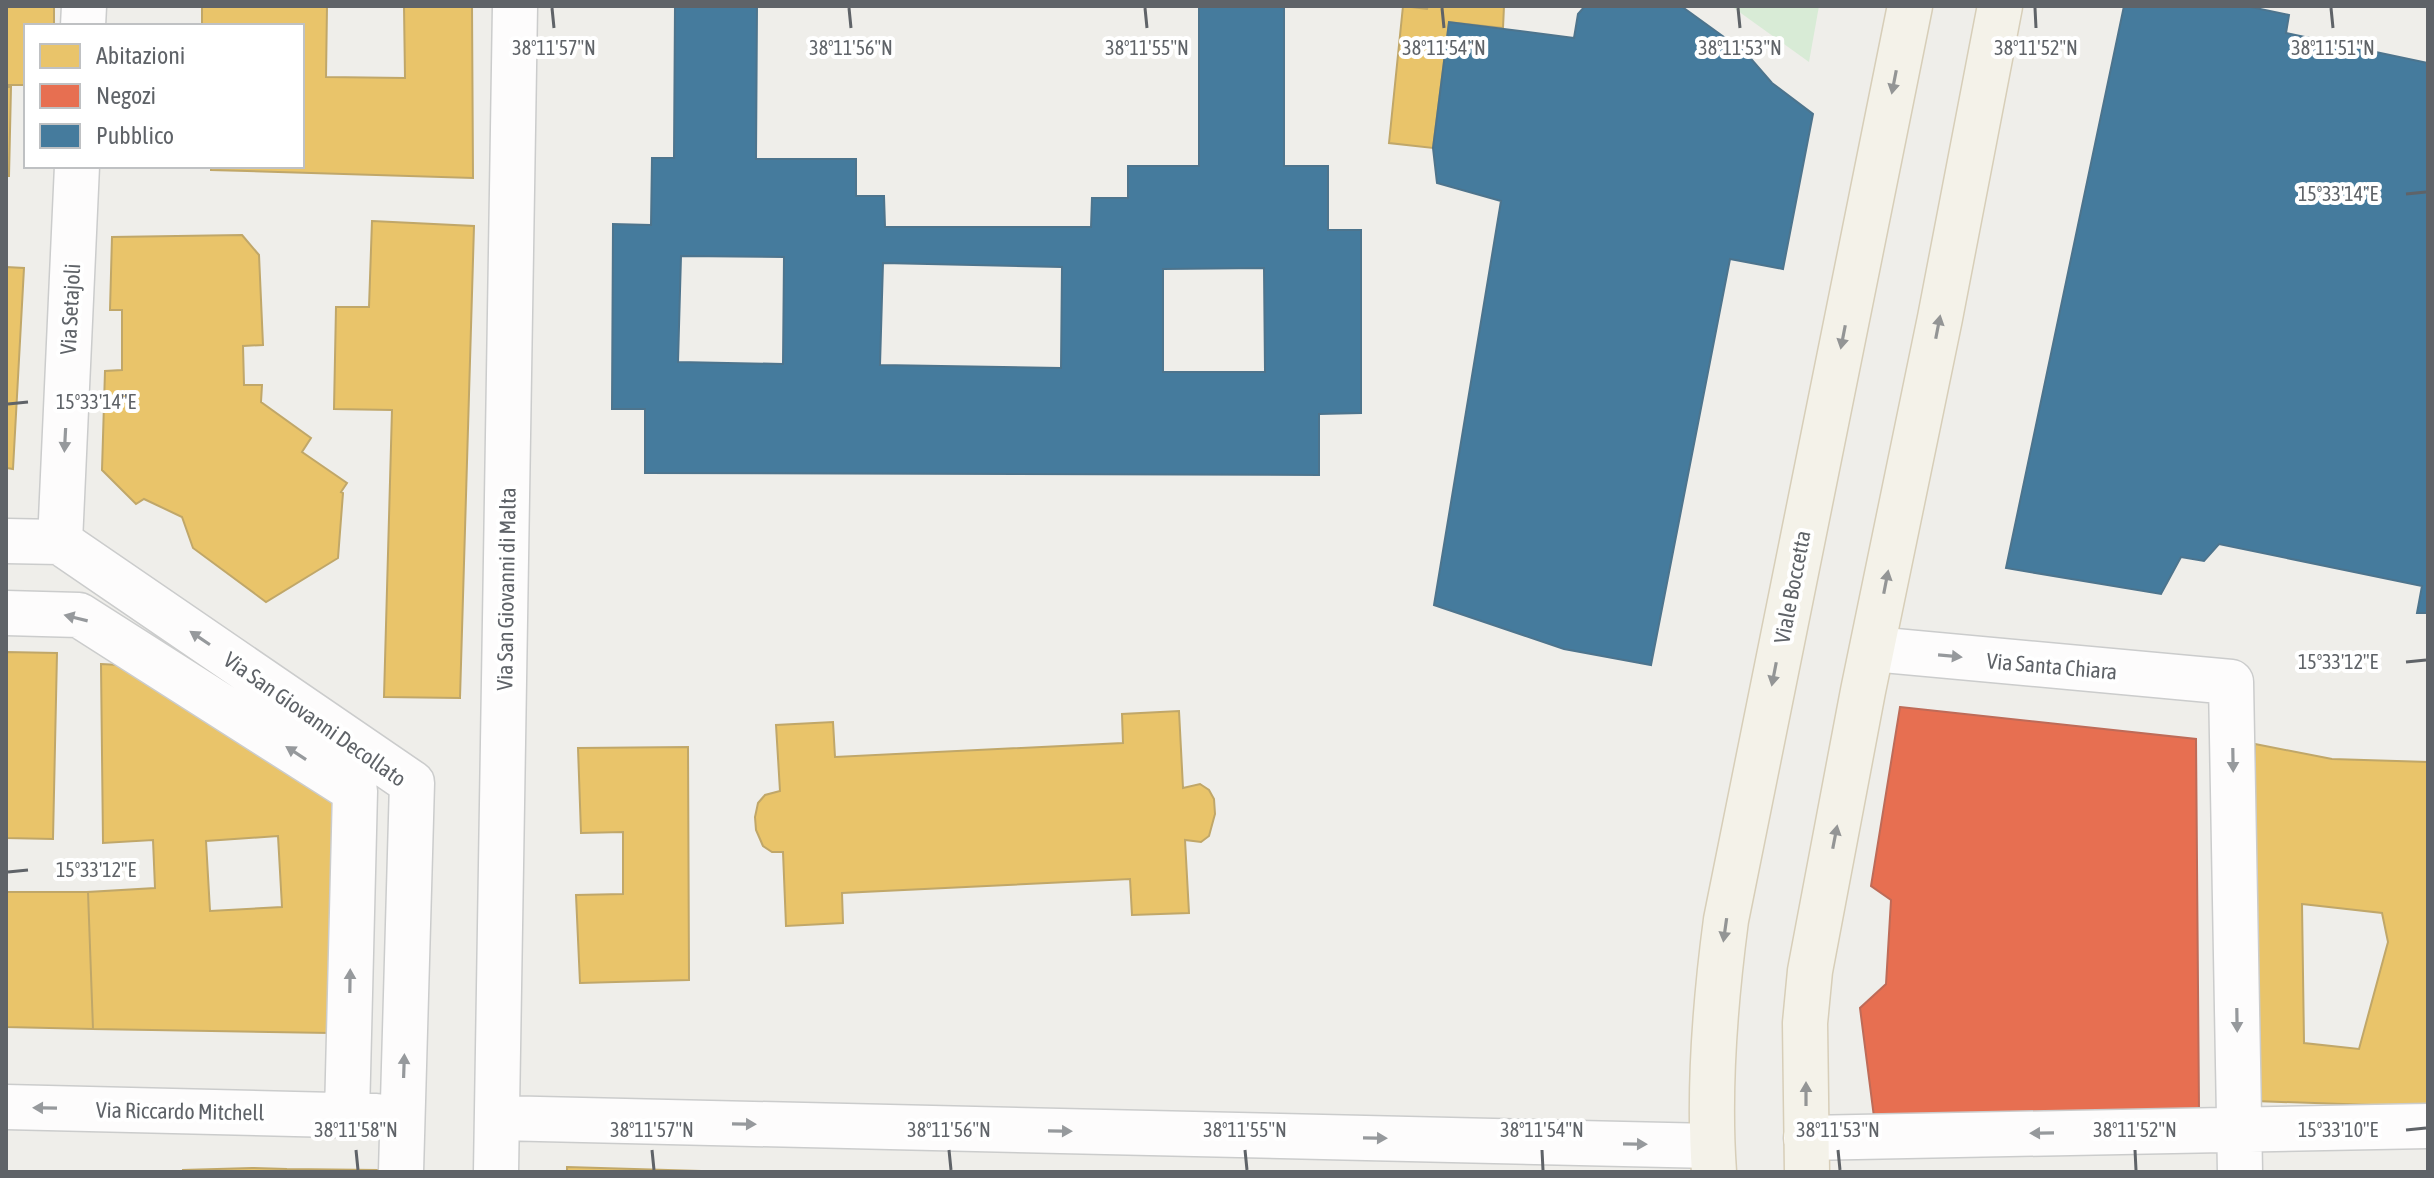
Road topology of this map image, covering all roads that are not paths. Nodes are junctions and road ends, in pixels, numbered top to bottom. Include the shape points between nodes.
1 (515, 6) edge
2 (1910, 6) edge
3 (2000, 6) edge
4 (77, 168) edge
5 (6, 541) edge
6 (60, 542) junction
7 (6, 613) edge
8 (1873, 649) junction
9 (6, 1107) edge
10 (347, 1115) junction
11 (403, 1116) junction
12 (498, 1118) junction
13 (2428, 1126) edge
14 (2240, 1151) edge
15 (1319, 1154) edge
16 (1806, 1155) edge
17 (1713, 1159) edge
18 (401, 1172) edge
19 (496, 1172) edge

1 - 12 street, Via San Giovanni di Malta
2 -> 17 main road, Viale Boccetta via 1726,920 1716,1016
8 -> 3 main road
4 -> 6 street, Via Setajoli
5 - 6 street
11 -> 6 street, Via San Giovanni Decollato via 412,783
10 -> 7 street via 355,791 79,615
8 -> 14 street, Via Santa Chiara via 2231,682
16 -> 8 main road via 1810,971
10 -> 9 street, Via Riccardo Mitchell
10 - 11 street, Via Riccardo Mitchell
11 - 18 street, Via San Giovanni Decollato
12 -> 15 street
12 - 19 street, Via San Giovanni di Malta
13 - 14 street
14 -> 16 street
15 -> 17 street

